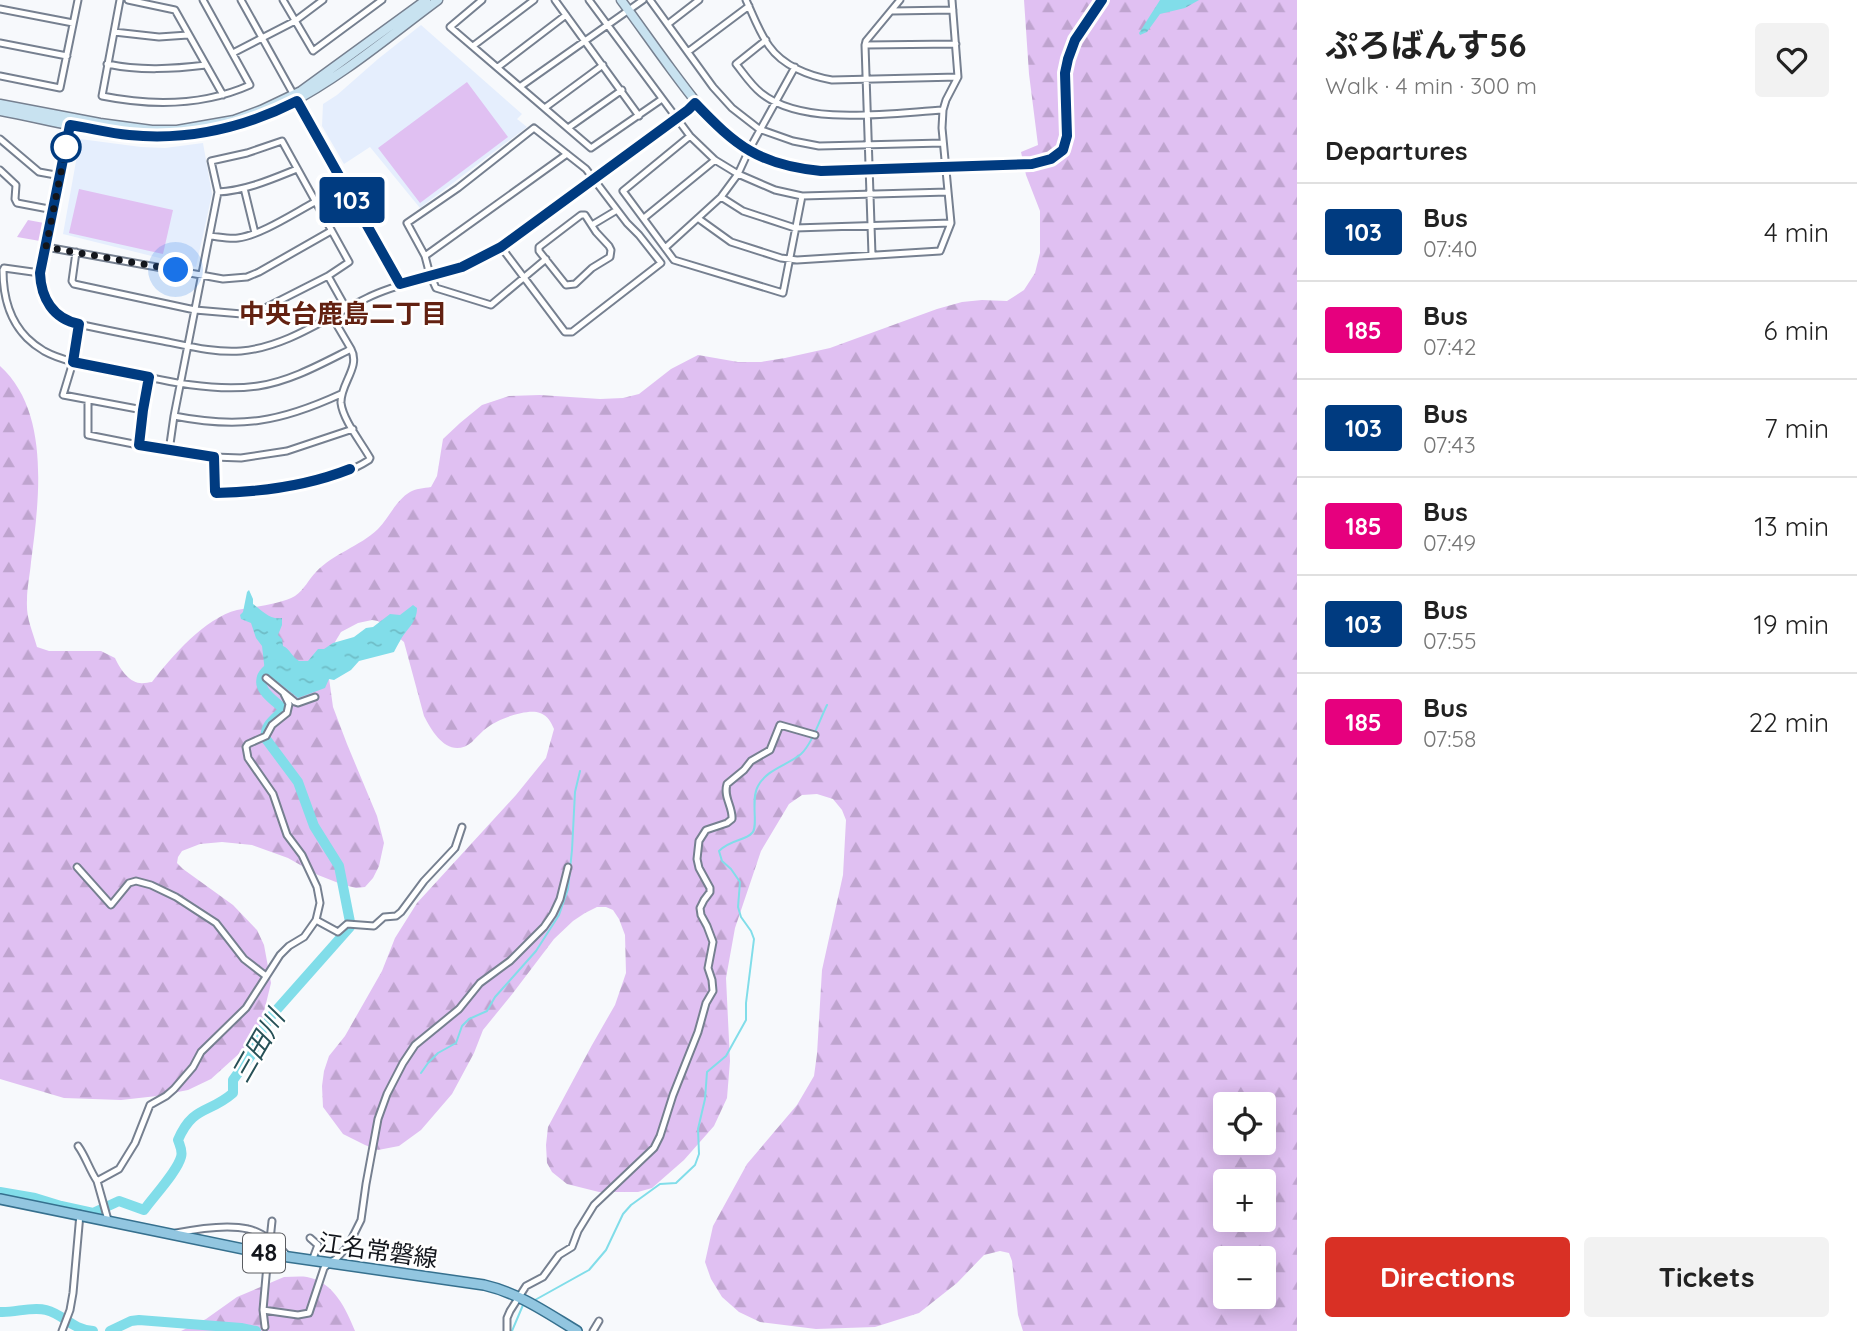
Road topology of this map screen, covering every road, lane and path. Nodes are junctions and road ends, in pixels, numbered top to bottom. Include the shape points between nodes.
1 (78, 0) edge
2 (120, 0) edge
3 (128, 0) edge
4 (203, 0) edge
5 (241, 0) edge
6 (284, 0) edge
7 (323, 0) edge
8 (382, 0) edge
9 (426, 0) edge
10 (438, 0) edge
11 (482, 0) edge
12 (534, 0) edge
13 (555, 0) edge
14 (589, 0) edge
15 (621, 0) edge
16 (643, 0) edge
17 (650, 0) edge
18 (699, 0) edge
19 (900, 0) edge
20 (952, 0) edge
21 (1102, 0) edge
22 (747, 3) edge
23 (0, 9) edge
24 (628, 9) junction
25 (953, 10) junction
26 (892, 11) junction
27 (566, 15) junction
28 (295, 21) junction
29 (74, 23) junction
30 (668, 24) junction
31 (608, 26) junction
32 (114, 32) junction
33 (188, 35) junction
34 (262, 39) junction
35 (766, 40) junction
36 (585, 41) junction
37 (0, 43) edge
38 (956, 44) junction
39 (865, 45) junction
40 (473, 46) junction
41 (689, 51) junction
42 (233, 53) junction
43 (67, 56) junction
44 (107, 64) junction
45 (206, 65) junction
46 (603, 65) junction
47 (498, 67) junction
48 (794, 67) junction
49 (0, 76) edge
50 (958, 76) junction
51 (866, 79) junction
52 (521, 86) junction
53 (622, 90) junction
54 (223, 95) junction
55 (296, 98) junction
56 (662, 99) junction
57 (776, 102) junction
58 (695, 103) junction
59 (0, 104) edge
60 (546, 107) junction
61 (943, 110) junction
62 (0, 111) edge
63 (867, 114) junction
64 (639, 116) junction
65 (676, 118) junction
66 (71, 121) junction
67 (568, 128) junction
68 (761, 130) junction
69 (690, 136) junction
70 (0, 139) edge
71 (943, 143) junction
72 (868, 145) junction
73 (749, 150) junction
74 (568, 154) junction
75 (715, 160) junction
76 (946, 167) junction
77 (297, 169) junction
78 (868, 169) junction
79 (0, 170) edge
80 (738, 174) junction
81 (61, 177) junction
82 (594, 179) junction
83 (244, 188) junction
84 (218, 192) junction
85 (948, 192) junction
86 (802, 195) junction
87 (870, 195) junction
88 (721, 197) junction
89 (315, 202) junction
90 (54, 210) junction
91 (617, 210) junction
92 (644, 218) junction
93 (699, 219) junction
94 (951, 223) junction
95 (593, 225) junction
96 (870, 225) junction
97 (795, 228) junction
98 (331, 231) junction
99 (255, 233) junction
100 (210, 236) junction
101 (46, 247) junction
102 (501, 247) junction
103 (666, 248) junction
104 (76, 252) junction
105 (872, 255) junction
106 (425, 256) junction
107 (546, 259) junction
108 (789, 259) junction
109 (40, 273) junction
110 (201, 275) junction
111 (430, 275) junction
112 (328, 276) junction
113 (524, 277) junction
114 (400, 284) junction
115 (346, 308) junction
116 (195, 310) junction
117 (331, 315) junction
118 (79, 324) junction
119 (188, 346) junction
120 (351, 349) junction
121 (73, 362) junction
122 (149, 377) junction
123 (181, 383) junction
124 (341, 394) junction
125 (88, 400) junction
126 (143, 410) junction
127 (174, 416) junction
128 (353, 429) junction
129 (139, 445) junction
130 (169, 451) junction
131 (214, 457) junction
132 (265, 678) dead end
133 (284, 694) junction
134 (315, 697) dead end
135 (815, 735) dead end
136 (462, 827) dead end
137 (77, 867) dead end
138 (568, 867) dead end
139 (316, 920) junction
140 (266, 976) junction
141 (78, 1146) dead end
142 (97, 1181) junction
143 (0, 1199) edge
144 (80, 1214) junction
145 (108, 1220) junction
146 (272, 1222) dead end
147 (172, 1233) junction
148 (310, 1238) dead end
149 (270, 1240) junction
150 (268, 1254) junction
151 (288, 1257) junction
152 (312, 1261) junction
153 (329, 1263) junction
154 (527, 1300) junction
155 (263, 1310) junction
156 (598, 1321) dead end
157 (265, 1327) dead end
158 (62, 1331) edge
159 (507, 1331) edge
160 (577, 1331) edge
161 (593, 1331) edge

1 - 29 street
2 - 32 street
3 - 33 street via 175,10
4 - 42 street
5 - 34 street
6 - 28 street
7 - 28 street
8 - 28 street via 313,51
9 - 55 street
10 - 55 street via 327,82
11 - 40 street via 450,27
12 - 40 street
13 - 27 street
14 - 31 street
15 - 24 street
16 - 24 street
17 - 30 street
18 - 30 street
19 - 26 street
20 - 25 street
21 - 76 street via 1068,59 1063,150 1032,164
22 - 35 street
22 - 41 street
23 - 29 street
24 - 31 street
24 - 58 street
25 - 26 street
25 - 38 street
26 - 39 street
27 - 36 street
27 - 47 street
28 - 34 street
29 - 43 street
30 - 41 street
31 - 36 street
31 - 56 street
32 - 33 street
32 - 44 street
33 - 45 street
34 - 42 street
34 - 55 street
35 - 48 street
35 - 57 street via 736,64 761,94
36 - 46 street
36 - 52 street
37 - 43 street
38 - 39 street
38 - 50 street
39 - 51 street
40 - 47 street
41 - 68 street via 719,94
42 - 54 street via 250,85
43 - 49 street via 60,88
44 - 45 street via 171,70
44 - 54 street via 102,96 154,103
45 - 54 street
46 - 53 street
46 - 60 street
47 - 52 street
48 - 51 street via 813,77
48 - 57 street
50 - 51 street
50 - 61 street
51 - 63 street
52 - 60 street
53 - 64 street
53 - 67 street
55 - 66 street via 245,124 178,137 125,135
55 - 114 street
56 - 64 street
56 - 65 street
57 - 63 street via 812,113
57 - 68 street
58 - 65 street
58 - 73 street via 719,129
59 - 66 street
60 - 67 street
61 - 63 street
61 - 71 street
62 - 66 street
63 - 72 street
64 - 67 street via 591,148
65 - 69 street
65 - 82 street
66 - 81 street
68 - 72 street via 818,146
68 - 73 street
69 - 75 street
69 - 92 street via 622,191
70 - 81 street via 39,172
71 - 72 street
71 - 76 street
72 - 78 street
73 - 78 street via 798,169
73 - 80 street
74 - 82 street
74 - 106 street
74 - 106 street via 534,128 407,223
75 - 80 street
75 - 92 street
76 - 78 street
76 - 85 street
77 - 83 street
77 - 84 street via 282,141 211,161
77 - 89 street
78 - 87 street
79 - 90 street via 16,185 18,203
80 - 86 street via 775,190
80 - 88 street
81 - 90 street
82 - 91 street
82 - 102 street
83 - 84 street
83 - 99 street
84 - 100 street
85 - 87 street
85 - 94 street
86 - 87 street
86 - 97 street
87 - 96 street
88 - 93 street
88 - 97 street via 743,211
89 - 98 street
89 - 99 street
90 - 101 street
91 - 95 street
91 - 113 street via 661,263 572,332 565,332
92 - 103 street
93 - 103 street
93 - 108 street via 731,242
94 - 96 street
94 - 105 street via 940,251
95 - 107 street via 585,215 576,218 541,244 539,251
95 - 107 street via 611,254 575,284 566,285
96 - 97 street
96 - 105 street
97 - 108 street
98 - 110 street via 247,277
98 - 112 street via 349,262
99 - 100 street via 241,238
100 - 110 street
101 - 104 street
101 - 109 street
102 - 111 street via 462,267
102 - 113 street
103 - 108 street via 674,260 783,293
104 - 110 street
104 - 116 street via 74,284
105 - 108 street
106 - 111 street
107 - 113 street
109 - 118 street via 50,307 58,316
109 - 121 street via 4,268 6,303 26,338
110 - 116 street
111 - 113 street via 436,288 491,305
111 - 114 street
112 - 115 street
112 - 116 street via 253,312
114 - 115 street
115 - 117 street
116 - 119 street
117 - 119 street via 266,347 239,351
117 - 120 street
118 - 119 street
118 - 121 street
119 - 123 street
120 - 123 street via 290,379 257,387
120 - 124 street via 354,359
121 - 122 street
121 - 125 street via 64,396
122 - 123 street
122 - 126 street
123 - 127 street
124 - 127 street via 262,421 228,423
124 - 128 street via 343,412
125 - 126 street
125 - 129 street via 88,435
126 - 129 street
127 - 130 street
128 - 131 street via 287,451
128 - 131 street via 369,460 307,483 216,493
129 - 130 street
130 - 131 street
132 - 133 street
133 - 134 street via 298,703
133 - 139 street via 287,713 265,736 246,747 317,887
135 - 154 street via 780,725 770,750 727,784 732,819 705,830 697,854 710,888 700,908 713,942 708,968 713,991 660,1136 654,1148 594,1205 572,1247 556,1258 543,1277 526,1286
136 - 139 street via 455,848 396,916 384,917 374,926 346,925 338,932
137 - 140 street via 111,905 136,881 176,897 216,923 244,960
138 - 153 street via 560,899 544,928 415,1045 403,1063 380,1111 361,1220 348,1246
139 - 140 street via 304,937 280,955
140 - 142 street via 246,1008 201,1052 174,1089 150,1105 119,1169
141 - 142 street
142 - 145 street
143 - 144 main road, 江名常磐線 / 48
144 - 145 main road, 江名常磐線 / 48
144 - 158 street via 73,1293
145 - 147 main road, 江名常磐線 / 48
146 - 149 street
147 - 149 street via 238,1228
147 - 150 main road, 江名常磐線 / 48
148 - 152 street via 318,1245
149 - 151 street
150 - 151 main road, 江名常磐線 / 48
150 - 155 street
151 - 152 main road, 江名常磐線 / 48
152 - 153 main road, 江名常磐線 / 48
153 - 154 main road, 江名常磐線 / 48 via 484,1285
153 - 155 street via 309,1313
154 - 159 street via 507,1318
154 - 160 main road, 江名常磐線 / 48
155 - 157 street
156 - 161 street

